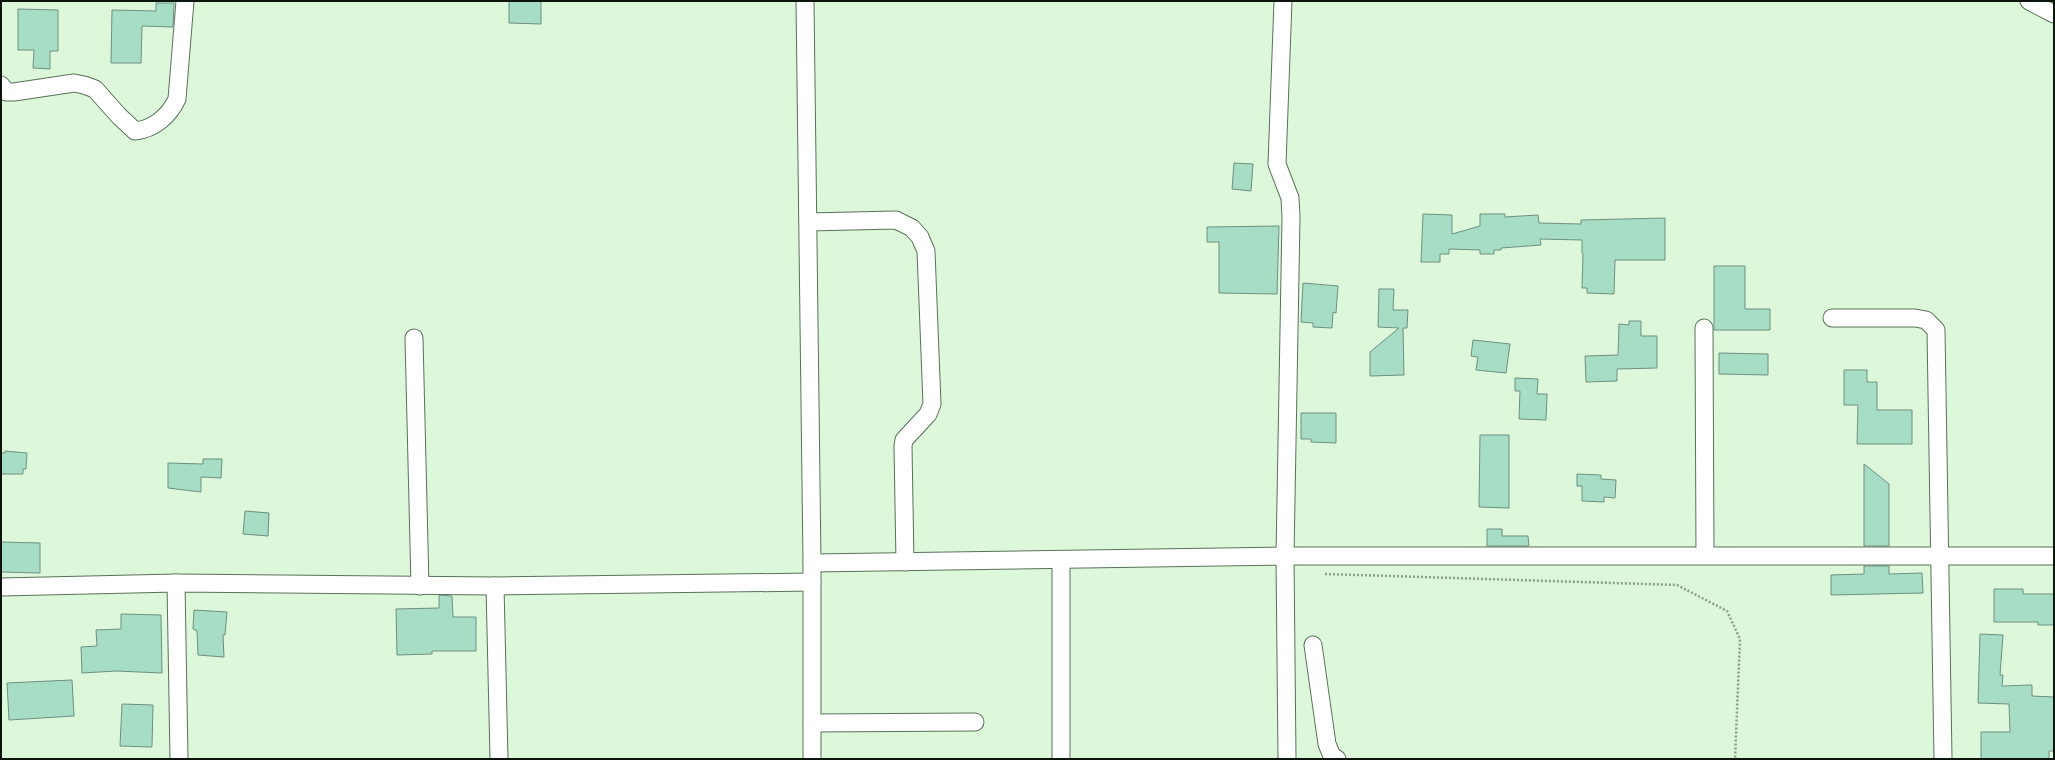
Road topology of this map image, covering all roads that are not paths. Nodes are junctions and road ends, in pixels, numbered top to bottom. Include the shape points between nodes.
1 (185, 1) edge
2 (805, 1) edge
3 (1283, 1) edge
4 (2029, 1) edge
5 (2054, 14) edge
6 (1, 85) edge
7 (808, 222) junction
8 (1832, 318) dead end
9 (1704, 328) dead end
10 (414, 338) dead end
11 (1705, 555) junction
12 (1285, 556) junction
13 (1941, 556) junction
14 (2054, 556) edge
15 (1061, 560) junction
16 (905, 562) junction
17 (812, 563) junction
18 (812, 582) junction
19 (176, 583) junction
20 (420, 586) junction
21 (495, 586) junction
22 (1, 587) edge
23 (1313, 645) dead end
24 (975, 722) dead end
25 (812, 723) junction
26 (179, 759) edge
27 (499, 759) edge
28 (812, 759) edge
29 (1061, 759) edge
30 (1288, 759) edge
31 (1337, 759) edge
32 (1943, 759) edge

1 - 6 street via 177,99 170,112 148,130 136,131 95,89 84,85 74,83 6,92
2 - 7 street
3 - 12 street via 1277,164 1290,198 1291,217
4 - 5 street
7 - 16 street via 896,220 912,228 920,237 926,251 932,404 928,414 904,440
7 - 17 street
8 - 13 street via 1915,318 1926,320 1936,330
9 - 11 street
10 - 20 street
11 - 12 street
11 - 13 street
12 - 15 street
12 - 30 street
13 - 14 street
13 - 32 street
15 - 16 street
15 - 29 street
16 - 17 street
17 - 18 street
18 - 21 street
18 - 25 street
19 - 20 street
19 - 22 street
19 - 26 street
20 - 21 street
21 - 27 street
23 - 31 street via 1327,744 1332,756
24 - 25 street
25 - 28 street

